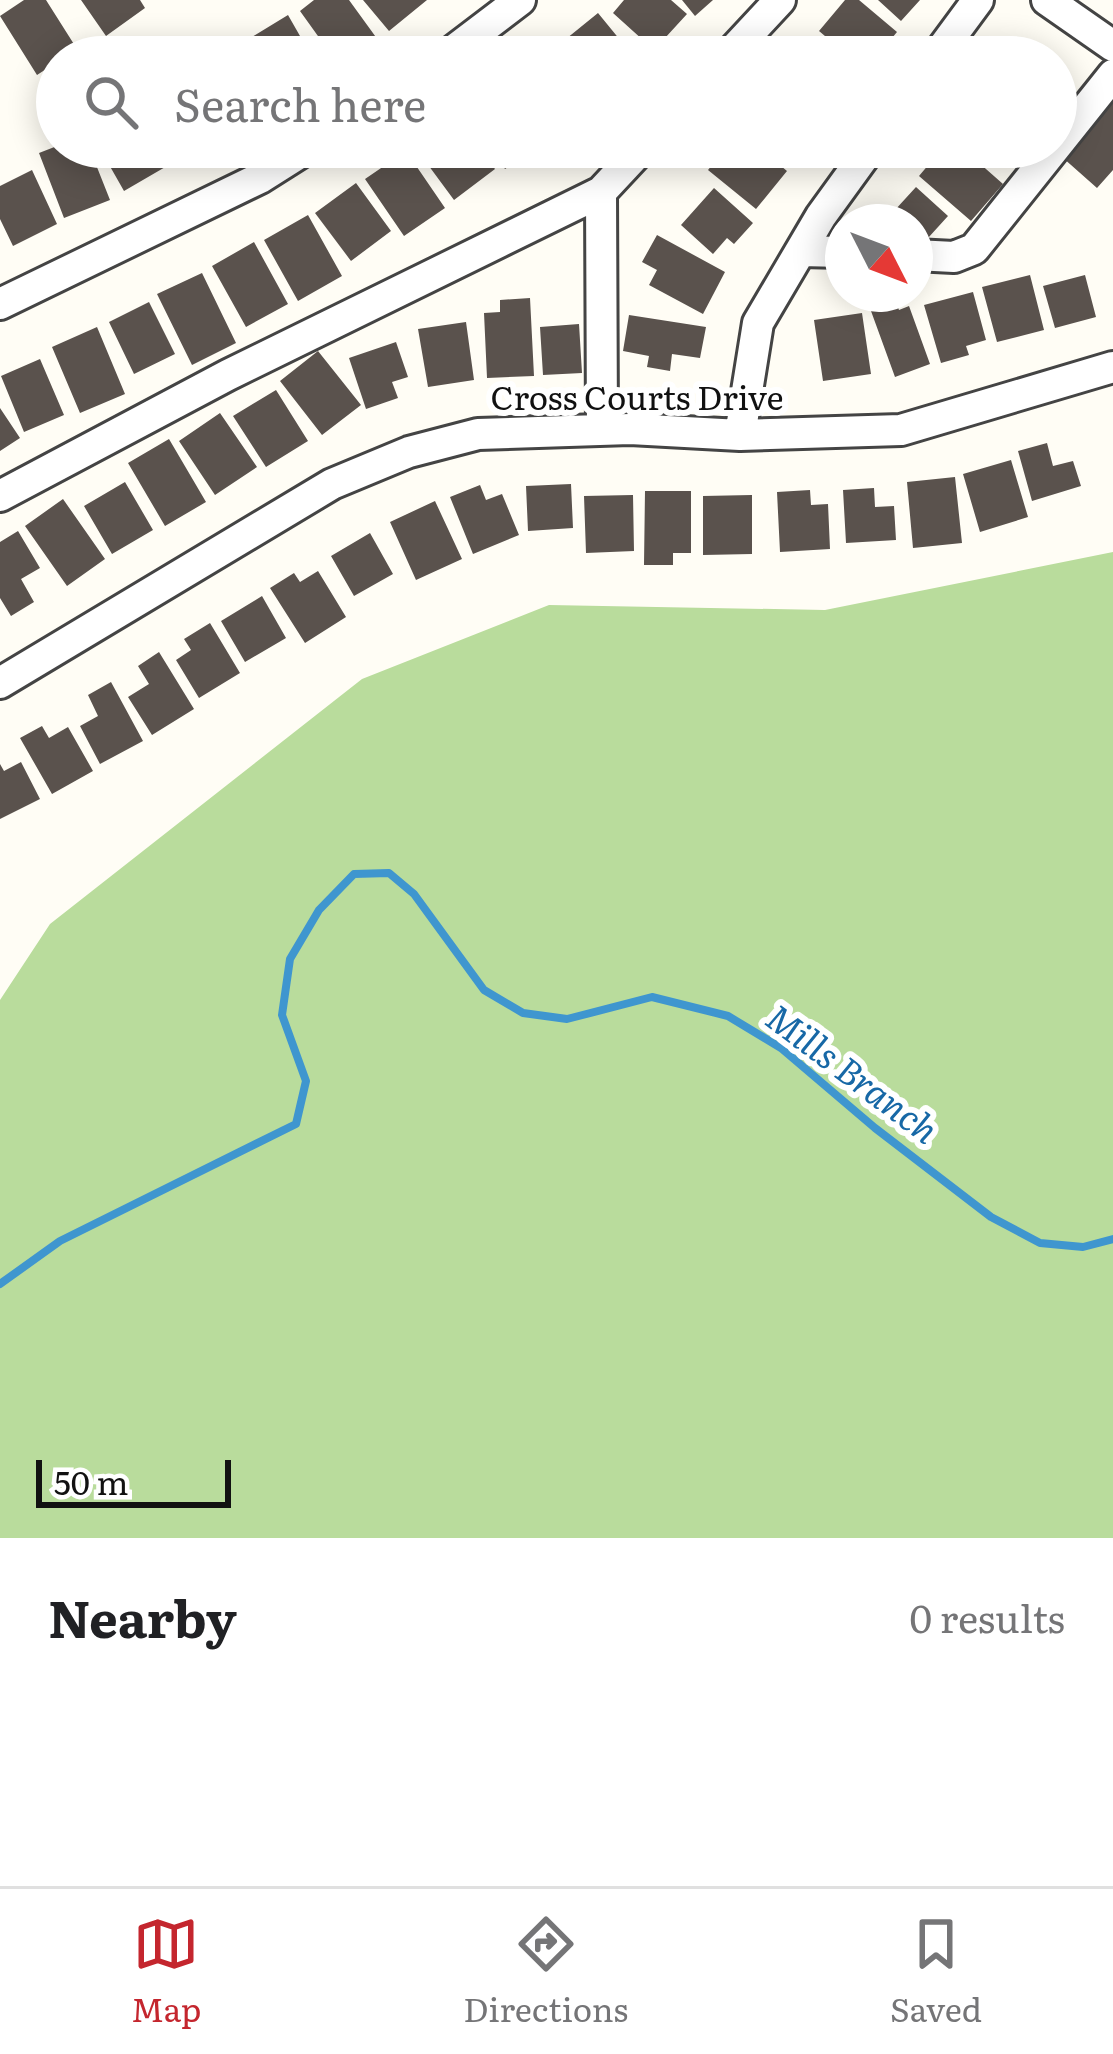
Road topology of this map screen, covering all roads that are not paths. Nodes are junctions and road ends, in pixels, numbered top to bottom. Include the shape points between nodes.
1 (520, 0) edge
2 (780, 0) edge
3 (978, 0) edge
4 (1047, 0) edge
5 (473, 36) edge
6 (747, 36) edge
7 (951, 36) edge
8 (1113, 46) edge
9 (1113, 75) edge
10 (1077, 120) edge
11 (276, 168) edge
12 (624, 168) edge
13 (857, 168) edge
14 (1038, 168) edge
15 (601, 192) junction
16 (801, 251) junction
17 (825, 252) edge
18 (933, 256) edge
19 (0, 304) edge
20 (1113, 367) edge
21 (602, 429) junction
22 (740, 435) junction
23 (0, 496) edge
24 (0, 683) edge

1 - 5 street
2 - 6 street
3 - 7 street
4 - 8 street
9 - 10 street
11 - 19 street
12 - 15 street
13 - 16 street
14 - 18 street via 974,248
15 - 21 street
15 - 23 street
16 - 17 street
16 - 22 street via 758,323
20 - 22 street, Cross Courts Drive via 901,430
21 - 22 street, Cross Courts Drive
21 - 24 street, Cross Courts Drive via 478,434 332,484

